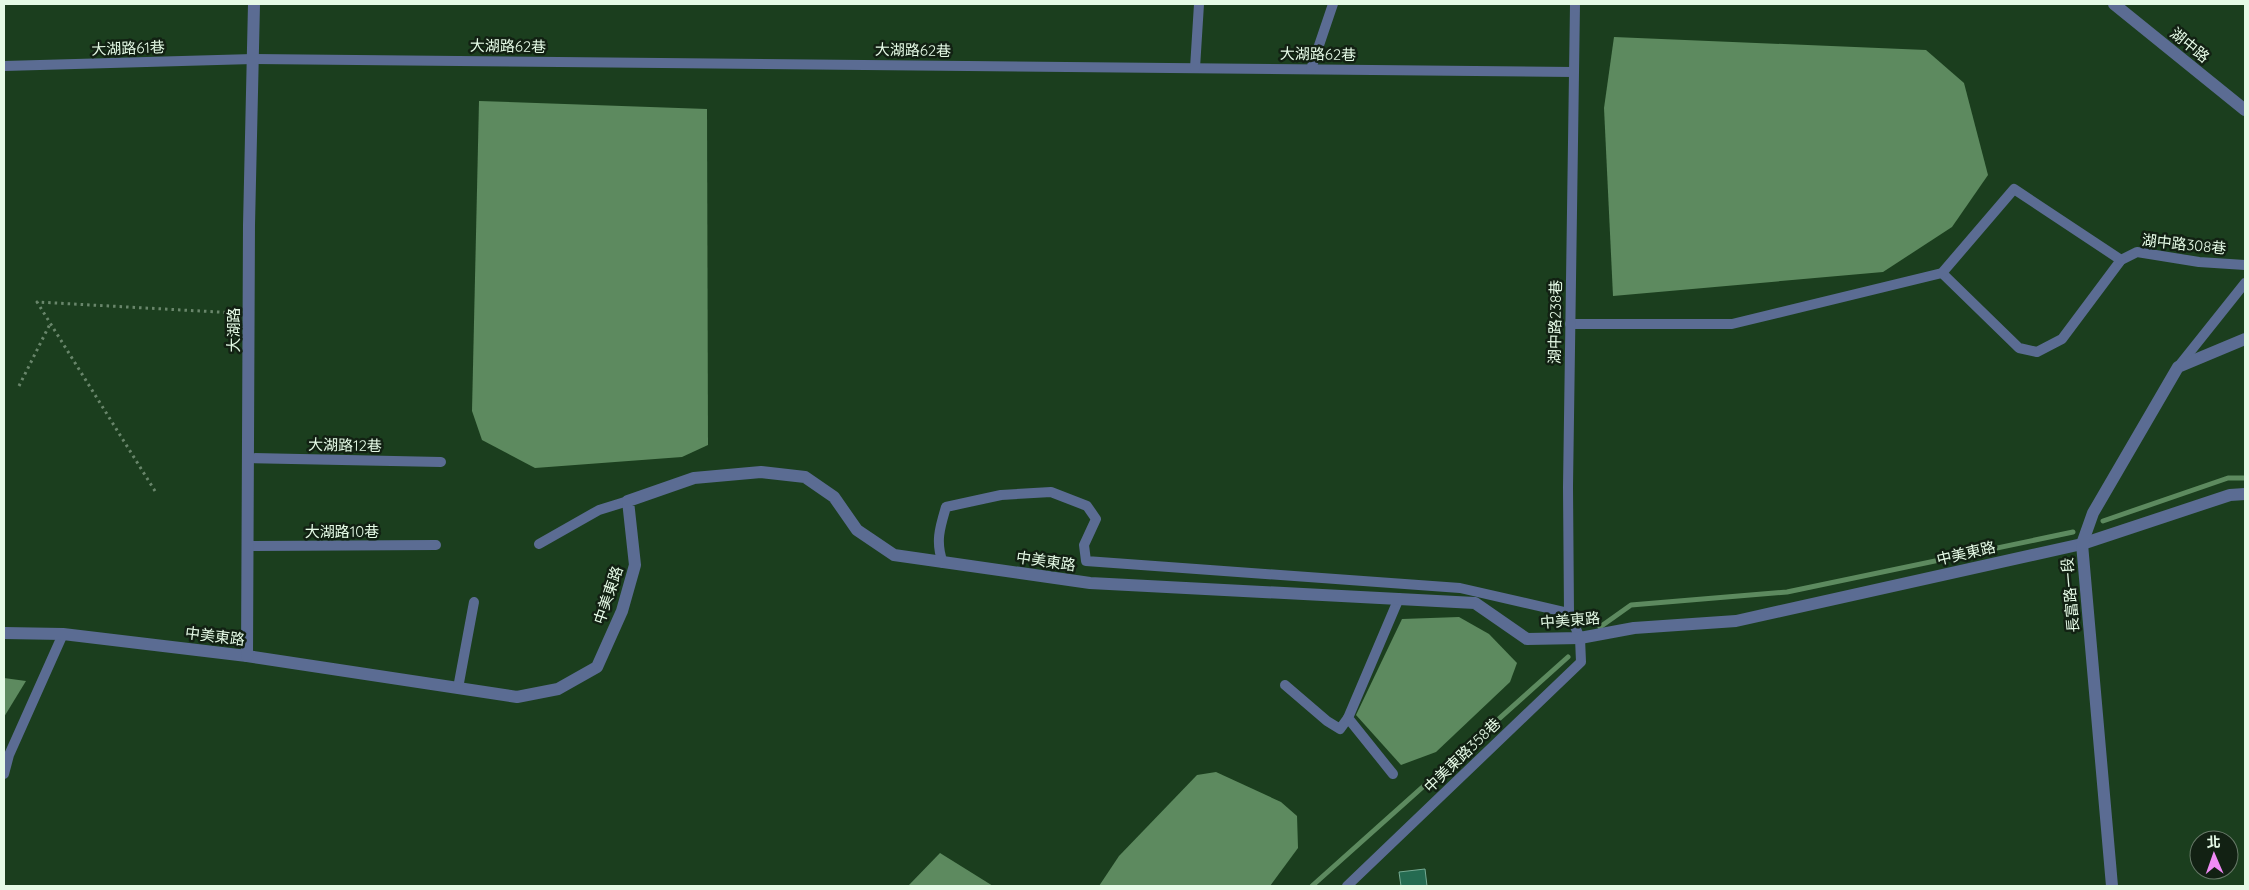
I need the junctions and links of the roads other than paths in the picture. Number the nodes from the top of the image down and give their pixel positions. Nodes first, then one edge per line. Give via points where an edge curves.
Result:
1 (254, 4) edge
2 (1199, 4) edge
3 (1333, 4) edge
4 (1575, 4) edge
5 (2114, 4) edge
6 (253, 59) junction
7 (4, 66) edge
8 (1195, 68) junction
9 (1311, 69) junction
10 (1573, 72) junction
11 (2245, 110) edge
12 (2121, 260) junction
13 (2245, 265) edge
14 (1942, 273) junction
15 (2245, 283) edge
16 (1570, 324) junction
17 (2245, 339) edge
18 (2178, 367) junction
19 (248, 458) junction
20 (441, 462) dead end
21 (2245, 494) edge
22 (628, 501) junction
23 (539, 544) dead end
24 (2082, 544) junction
25 (436, 545) dead end
26 (248, 546) junction
27 (942, 563) junction
28 (1399, 598) junction
29 (474, 602) dead end
30 (1569, 613) junction
31 (4, 633) edge
32 (63, 634) junction
33 (1580, 638) junction
34 (247, 656) junction
35 (1285, 685) dead end
36 (458, 688) junction
37 (1348, 718) junction
38 (4, 774) edge
39 (1393, 774) dead end
40 (1360, 875) junction
41 (1347, 886) edge
42 (1363, 886) edge
43 (2112, 886) edge

1 - 6 street, 大湖路
2 - 8 lane
3 - 9 lane
4 - 10 lane, 湖中路238巷
5 - 11 street, 湖中路
6 - 7 lane, 大湖路61巷
6 - 8 lane, 大湖路62巷
6 - 19 street, 大湖路
8 - 9 lane, 大湖路62巷
9 - 10 lane, 大湖路62巷
10 - 16 lane, 湖中路238巷
12 - 13 lane, 湖中路308巷 via 2137,252 2199,262
12 - 14 lane via 2014,189
12 - 14 lane via 2062,339 2037,352 2020,348
14 - 16 lane via 1732,324
15 - 18 lane
16 - 30 lane, 湖中路238巷
17 - 18 street
18 - 24 street, 長富路一段 via 2093,513
19 - 20 lane, 大湖路12巷
19 - 26 street, 大湖路
21 - 24 street, 中美東路 via 2230,495
22 - 23 lane via 599,510
22 - 27 street, 中美東路 via 694,478 761,472 805,477 834,497 857,530 894,555
22 - 36 street, 中美東路 via 635,565 622,611 597,667 558,689 516,697
24 - 33 street, 中美東路 via 1736,621 1634,628
24 - 43 street, 長富路一段
25 - 26 lane, 大湖路10巷
26 - 34 street, 大湖路
27 - 28 street, 中美東路 via 1090,583
27 - 30 lane via 938,549 939,530 946,507 1001,495 1051,492 1087,506 1096,519 1084,545 1086,561 1460,588
28 - 33 street, 中美東路 via 1475,603 1527,639
28 - 37 lane
29 - 36 lane
30 - 33 lane, 湖中路238巷
31 - 32 street, 中美東路
32 - 34 street, 中美東路
32 - 38 lane via 8,755
33 - 40 lane, 中美東路358巷 via 1581,662
34 - 36 street, 中美東路
35 - 37 lane via 1340,729
37 - 39 lane
40 - 41 lane, 中美東路358巷
40 - 42 lane

